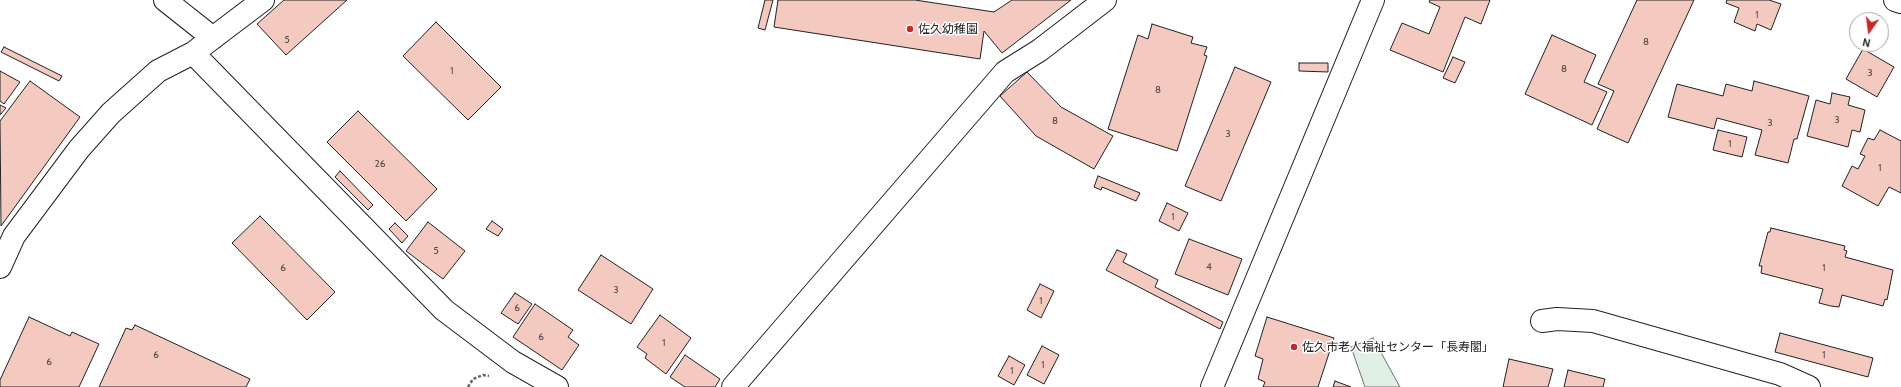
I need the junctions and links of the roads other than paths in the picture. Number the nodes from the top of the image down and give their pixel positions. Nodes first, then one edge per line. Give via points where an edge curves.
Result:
1 (165, 0) edge
2 (263, 0) edge
3 (1106, 0) edge
4 (1373, 0) edge
5 (1895, 0) edge
6 (1901, 2) edge
7 (213, 38) junction
8 (193, 53) junction
9 (0, 267) edge
10 (1542, 321) dead end
11 (557, 387) edge
12 (733, 387) edge
13 (1212, 387) edge
14 (1809, 387) edge

1 - 7 street
2 - 7 street
3 - 12 street via 1040,50 1005,72
4 - 13 street
5 - 6 street
7 - 8 street
8 - 9 street via 158,71 111,113 84,144 14,236
8 - 11 street via 444,310 513,362
10 - 14 street via 1593,321 1780,374

